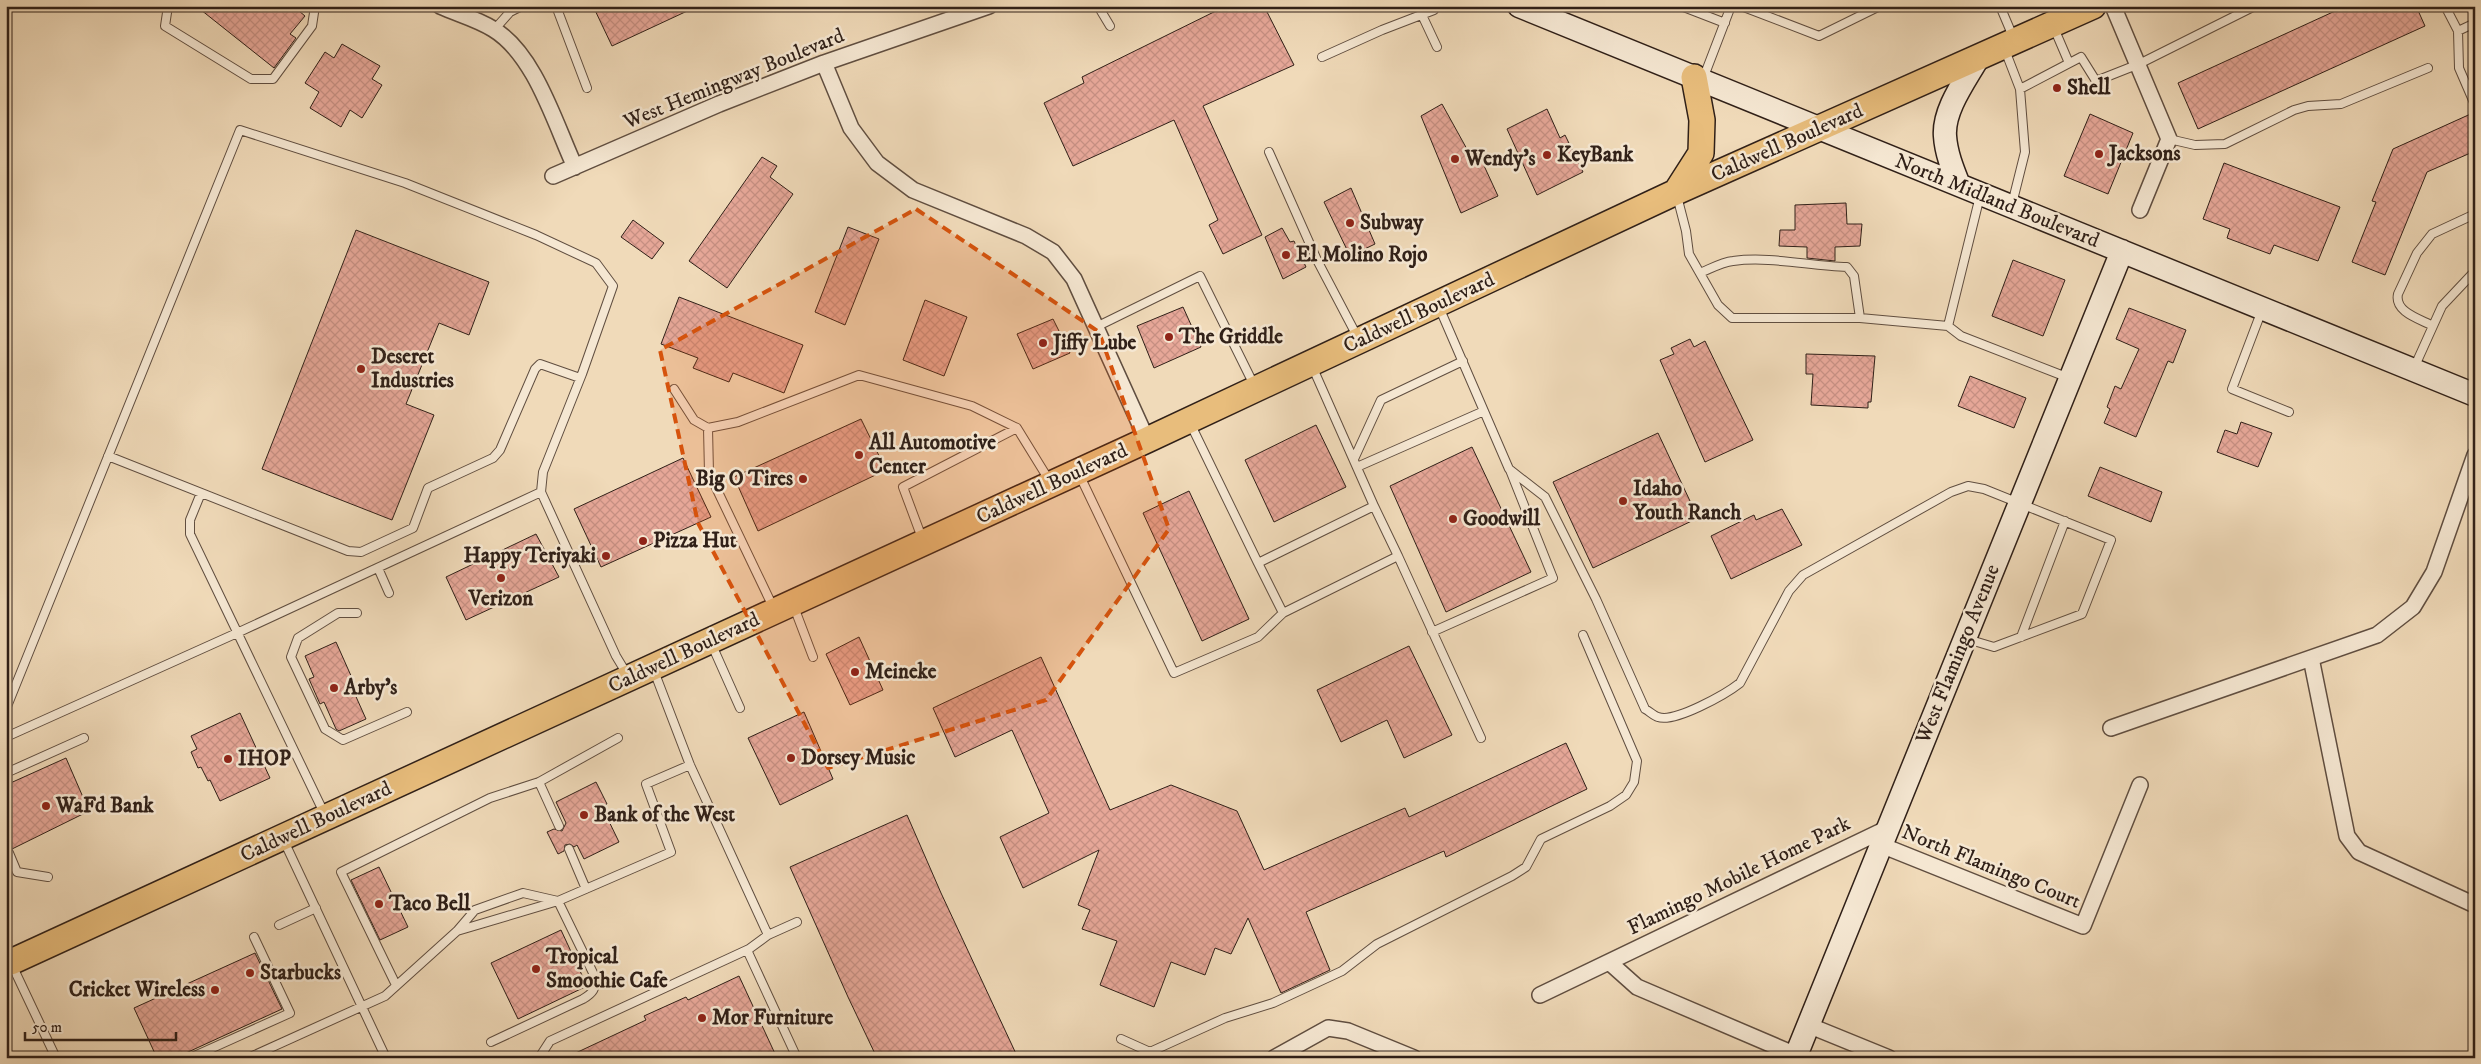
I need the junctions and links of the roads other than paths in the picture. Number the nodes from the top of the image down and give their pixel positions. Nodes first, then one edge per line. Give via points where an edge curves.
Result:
1 (168, 6) edge
2 (315, 6) edge
3 (440, 6) edge
4 (522, 6) edge
5 (556, 6) edge
6 (989, 6) edge
7 (1098, 6) edge
8 (1436, 6) edge
9 (1519, 6) edge
10 (1681, 6) edge
11 (1731, 6) edge
12 (1741, 6) edge
13 (2000, 6) edge
14 (2093, 6) edge
15 (2113, 6) edge
16 (2255, 6) edge
17 (2445, 6) edge
18 (1876, 7) edge
19 (1422, 15) junction
20 (1726, 23) junction
21 (2475, 23) edge
22 (2053, 24) junction
23 (1110, 26) dead end
24 (494, 30) junction
25 (2458, 31) junction
26 (2009, 44) junction
27 (1436, 47) dead end
28 (1322, 57) dead end
29 (1978, 58) junction
30 (824, 63) junction
31 (2069, 63) junction
32 (2140, 64) junction
33 (2428, 68) dead end
34 (1698, 79) junction
35 (588, 88) dead end
36 (2020, 89) junction
37 (2475, 105) edge
38 (1819, 128) junction
39 (2169, 139) junction
40 (1269, 152) dead end
41 (575, 167) junction
42 (553, 176) dead end
43 (1959, 185) junction
44 (1676, 192) junction
45 (1981, 194) junction
46 (2011, 206) junction
47 (2140, 210) dead end
48 (2475, 214) edge
49 (2122, 251) junction
50 (2475, 271) edge
51 (1700, 273) junction
52 (1438, 305) junction
53 (2263, 309) junction
54 (1860, 318) junction
55 (1948, 326) junction
56 (2433, 326) junction
57 (1096, 327) junction
58 (1360, 342) junction
59 (1463, 361) junction
60 (1311, 364) junction
61 (2413, 370) junction
62 (580, 378) junction
63 (2070, 378) junction
64 (674, 389) dead end
65 (1256, 390) junction
66 (2475, 395) edge
67 (1484, 410) junction
68 (2289, 412) dead end
69 (1189, 421) junction
70 (708, 428) junction
71 (1017, 428) junction
72 (1147, 440) junction
73 (2475, 454) edge
74 (108, 456) junction
75 (1354, 459) junction
76 (1357, 467) junction
77 (1509, 468) junction
78 (1078, 472) junction
79 (1052, 484) junction
80 (541, 492) junction
81 (201, 493) junction
82 (2019, 503) junction
83 (1374, 506) junction
84 (2065, 522) junction
85 (924, 542) junction
86 (1398, 556) junction
87 (1258, 563) junction
88 (378, 568) junction
89 (389, 594) dead end
90 (784, 607) junction
91 (357, 613) dead end
92 (1283, 613) junction
93 (1432, 632) junction
94 (237, 634) junction
95 (1583, 635) dead end
96 (2021, 636) junction
97 (1964, 638) junction
98 (710, 641) junction
99 (813, 657) dead end
100 (2311, 658) junction
101 (652, 667) junction
102 (629, 678) junction
103 (740, 708) dead end
104 (6, 709) edge
105 (407, 712) dead end
106 (2111, 728) dead end
107 (6, 737) edge
108 (84, 738) dead end
109 (618, 738) dead end
110 (1481, 738) dead end
111 (690, 765) junction
112 (6, 773) edge
113 (540, 782) junction
114 (2140, 785) dead end
115 (326, 817) junction
116 (559, 826) dead end
117 (282, 837) junction
118 (1884, 837) junction
119 (569, 849) dead end
120 (9, 853) dead end
121 (48, 877) dead end
122 (586, 889) junction
123 (558, 901) junction
124 (2475, 905) edge
125 (316, 908) junction
126 (797, 922) dead end
127 (279, 925) dead end
128 (457, 931) junction
129 (768, 935) junction
130 (254, 937) dead end
131 (747, 950) junction
132 (7, 962) edge
133 (1609, 962) junction
134 (396, 986) junction
135 (1540, 995) dead end
136 (362, 1006) junction
137 (1808, 1025) junction
138 (1121, 1039) dead end
139 (491, 1042) dead end
140 (1796, 1056) edge
141 (56, 1058) edge
142 (190, 1058) edge
143 (248, 1058) edge
144 (386, 1058) edge
145 (539, 1058) edge
146 (797, 1058) edge
147 (1274, 1058) edge
148 (1414, 1058) edge
149 (1889, 1058) edge

1 - 2 lane via 166,26 251,79 273,79 312,26
3 - 24 street
4 - 24 lane via 510,12
5 - 35 lane
6 - 30 street, West Hemingway Boulevard
7 - 23 lane
8 - 19 lane
9 - 34 street, North Midland Boulevard
10 - 20 lane
11 - 20 lane
12 - 18 lane via 1819,36
13 - 26 lane
14 - 22 main road, Caldwell Boulevard
15 - 32 street
16 - 32 lane
17 - 25 lane
19 - 27 lane
19 - 28 lane
20 - 34 lane
21 - 25 lane
22 - 26 main road, Caldwell Boulevard
22 - 31 lane
24 - 41 street via 515,48 531,72
25 - 37 lane via 2458,68
26 - 29 main road, Caldwell Boulevard
26 - 36 lane
29 - 38 main road, Caldwell Boulevard
29 - 43 street via 1947,118 1946,147
30 - 41 street, West Hemingway Boulevard via 719,104
30 - 57 street via 851,128 877,163 913,190 1026,236 1053,252 1074,280
31 - 32 lane via 2081,57 2096,82
31 - 36 lane
32 - 39 street
33 - 39 lane via 2341,104 2294,110 2226,144 2195,145
34 - 38 street, North Midland Boulevard
34 - 44 main road via 1701,154
36 - 46 lane via 2025,152
38 - 43 street, North Midland Boulevard
38 - 44 main road, Caldwell Boulevard
39 - 47 street
40 - 58 lane via 1317,260
41 - 42 street, West Hemingway Boulevard
43 - 45 street, North Midland Boulevard
44 - 51 lane via 1689,254
44 - 52 main road, Caldwell Boulevard
45 - 46 street, North Midland Boulevard
45 - 55 lane
46 - 49 street, North Midland Boulevard
48 - 56 lane via 2432,234 2416,253 2398,294 2399,306
49 - 53 street, North Midland Boulevard
49 - 63 street, West Flamingo Avenue
50 - 56 lane via 2442,306
51 - 54 lane via 1718,305 1732,318
51 - 54 lane via 1732,261 1847,267 1854,276
52 - 58 main road, Caldwell Boulevard
52 - 59 lane
53 - 61 street, North Midland Boulevard
53 - 68 lane via 2232,389
54 - 55 lane
55 - 63 lane via 1961,336
56 - 61 lane
57 - 65 lane via 1200,276
57 - 72 street
58 - 60 main road, Caldwell Boulevard
59 - 67 lane
59 - 75 lane via 1381,400
60 - 65 main road, Caldwell Boulevard
60 - 75 lane
61 - 66 street, North Midland Boulevard
62 - 74 lane via 613,286 596,262 405,183 240,130
62 - 80 lane via 543,472
62 - 81 lane via 540,364 500,450 493,458 428,488 413,528 361,552 348,551
63 - 82 street, West Flamingo Avenue
64 - 70 lane via 694,420
65 - 69 main road, Caldwell Boulevard
67 - 76 lane
67 - 77 lane
69 - 72 main road, Caldwell Boulevard
69 - 87 lane
70 - 71 lane via 738,422 859,375 972,406
70 - 90 lane via 709,473
71 - 79 lane
71 - 85 lane via 903,487
72 - 78 main road, Caldwell Boulevard
73 - 100 street via 2434,572 2413,607 2377,635
74 - 81 lane
74 - 104 lane
75 - 76 lane
76 - 83 lane
77 - 82 lane via 1545,496 1645,709 1658,718 1676,716 1740,683 1789,591 1803,575 1817,566 1951,492 1968,486
77 - 93 lane via 1553,578
78 - 79 main road, Caldwell Boulevard
78 - 92 lane via 1174,673 1258,637
79 - 85 main road, Caldwell Boulevard
80 - 88 lane
80 - 102 lane
81 - 94 lane via 190,520 190,534
82 - 84 lane
82 - 97 street, West Flamingo Avenue
83 - 86 lane
83 - 87 lane
84 - 96 lane
84 - 96 lane via 2111,540 2082,614
85 - 90 main road, Caldwell Boulevard
86 - 92 lane
86 - 93 lane
87 - 92 lane
88 - 89 lane
88 - 94 lane
90 - 98 main road, Caldwell Boulevard
90 - 99 lane
91 - 105 lane via 338,613 298,638 290,657 325,729 342,740
93 - 110 lane
94 - 107 lane
94 - 115 lane
95 - 138 lane via 1637,761 1634,782 1626,795 1541,839 1526,867 1512,876 1377,944 1342,971 1273,1003 1225,1018 1150,1052
96 - 97 lane via 1994,647
97 - 118 street, West Flamingo Avenue
98 - 101 main road, Caldwell Boulevard
98 - 103 lane
100 - 106 street
100 - 124 street via 2347,836 2359,852
101 - 102 main road, Caldwell Boulevard
101 - 111 lane
102 - 115 main road, Caldwell Boulevard
108 - 112 lane
109 - 113 lane
111 - 122 lane via 646,784 671,852
111 - 129 lane
113 - 116 lane
113 - 134 lane via 490,798 341,872
114 - 118 street, North Flamingo Court via 2083,926
115 - 117 main road, Caldwell Boulevard
117 - 125 lane
117 - 132 main road, Caldwell Boulevard
118 - 133 street, Flamingo Mobile Home Park
118 - 137 street, West Flamingo Avenue
119 - 122 lane
120 - 121 lane via 17,872
122 - 123 lane
123 - 128 lane
123 - 128 lane via 523,893 475,910
123 - 139 lane via 595,977 596,986 592,994 583,999
125 - 127 lane
125 - 136 lane
126 - 129 lane
128 - 134 lane
129 - 131 lane
130 - 142 lane via 290,1013
131 - 145 lane via 550,1042
131 - 146 lane
132 - 141 lane
133 - 135 street, Flamingo Mobile Home Park
133 - 140 street via 1637,987
134 - 136 lane via 385,996
136 - 143 lane
136 - 144 lane
137 - 140 street, West Flamingo Avenue
137 - 149 street
147 - 148 street via 1328,1028 1348,1031

